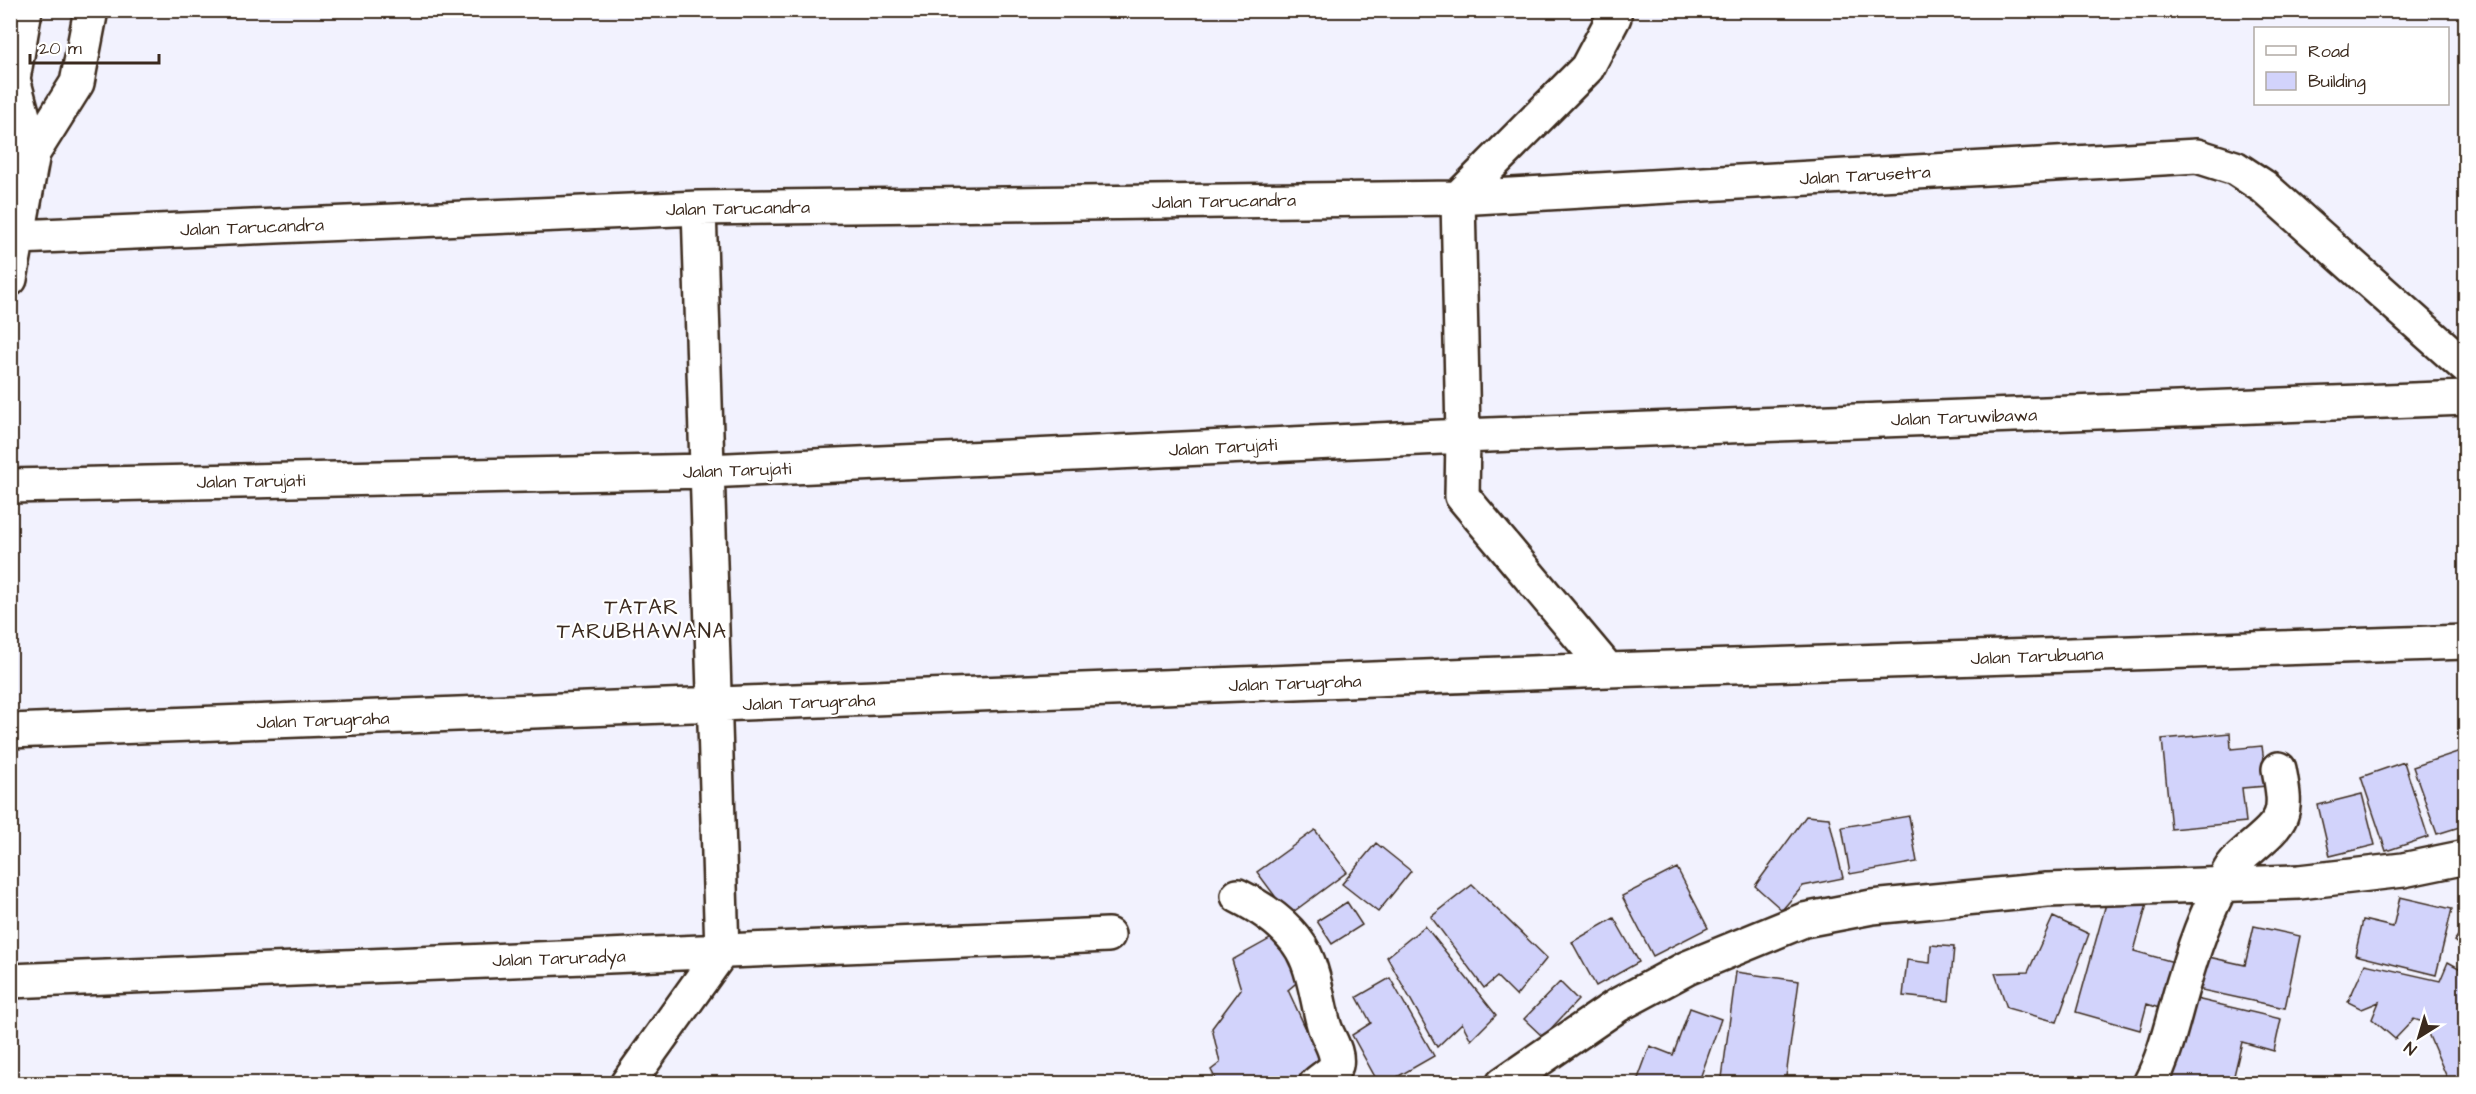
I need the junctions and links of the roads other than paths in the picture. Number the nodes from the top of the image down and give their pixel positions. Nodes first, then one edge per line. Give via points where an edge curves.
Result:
1 (25, 10) edge
2 (91, 10) edge
3 (1614, 10) edge
4 (33, 153) junction
5 (1458, 198) junction
6 (699, 208) junction
7 (14, 235) edge
8 (10, 279) edge
9 (2466, 367) edge
10 (2466, 398) edge
11 (1463, 436) junction
12 (707, 471) junction
13 (10, 486) edge
14 (2466, 642) edge
15 (1608, 670) junction
16 (714, 706) junction
17 (10, 731) edge
18 (2279, 769) dead end
19 (2466, 857) edge
20 (2222, 884) junction
21 (1238, 897) dead end
22 (1107, 935) dead end
23 (722, 951) junction
24 (10, 981) edge
25 (627, 1083) edge
26 (1316, 1083) edge
27 (1503, 1083) edge
28 (2150, 1083) edge

1 - 4 street via 13,79
2 - 4 street via 76,83
3 - 5 street via 1587,68
4 - 7 street
5 - 6 street, Jalan Tarucandra
5 - 9 street, Jalan Tarusetra via 2197,156 2235,168 2264,187
5 - 11 street
6 - 7 street, Jalan Tarucandra
6 - 12 street
7 - 8 street
10 - 11 street, Jalan Taruwibawa
11 - 12 street, Jalan Tarujati
11 - 15 street via 1462,496
12 - 13 street, Jalan Tarujati
12 - 16 street
14 - 15 street, Jalan Tarubuana
15 - 16 street, Jalan Tarugraha
16 - 17 street, Jalan Tarugraha
16 - 23 street
18 - 20 street via 2284,811 2275,828 2232,866
19 - 20 street via 2403,870 2299,882
20 - 27 street via 2047,890 1872,907 1804,920 1687,968 1618,1005
20 - 28 street via 2186,972 2159,1067
21 - 26 street via 1282,926 1301,946 1308,962 1324,1028 1336,1058 1334,1069
22 - 23 street, Jalan Taruradya
23 - 24 street, Jalan Taruradya
23 - 25 street

